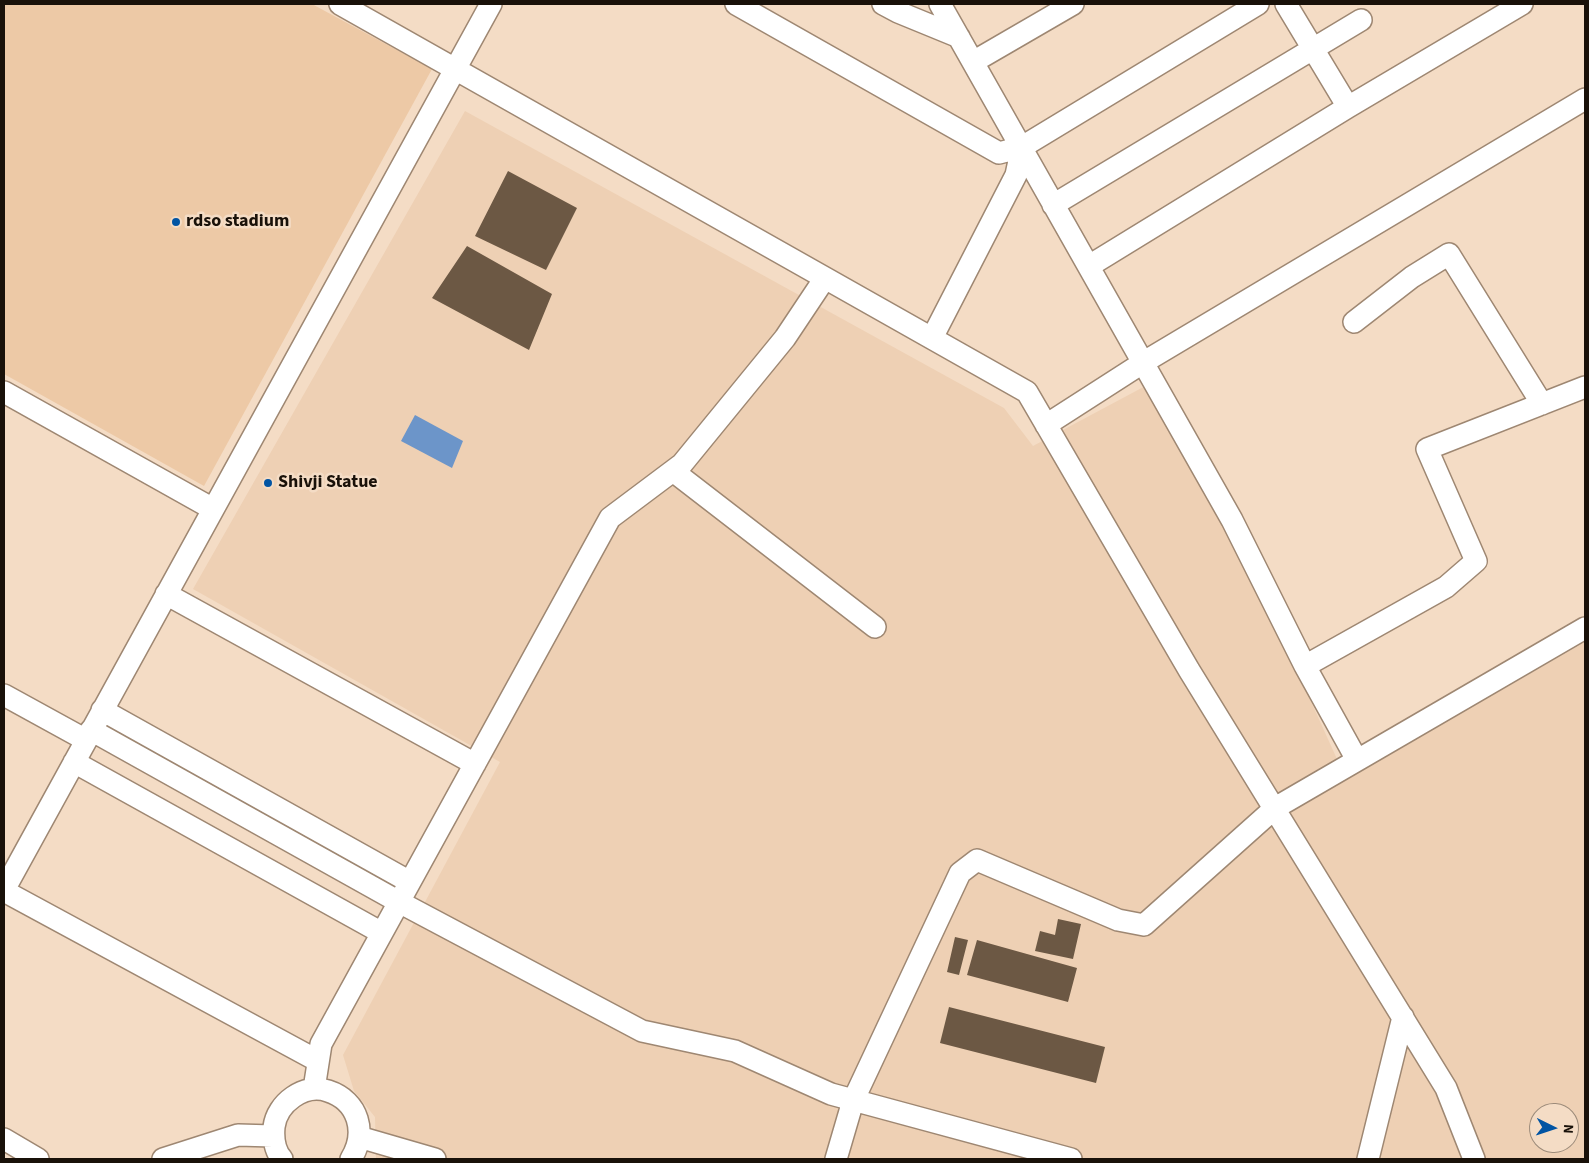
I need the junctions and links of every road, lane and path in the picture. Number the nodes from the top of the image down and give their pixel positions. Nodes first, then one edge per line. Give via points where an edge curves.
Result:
1 (340, 4) edge
2 (491, 4) edge
3 (736, 4) edge
4 (883, 4) edge
5 (940, 4) edge
6 (1073, 4) edge
7 (1258, 4) edge
8 (1286, 4) edge
9 (1522, 4) edge
10 (1361, 20) dead end
11 (959, 37) junction
12 (1312, 48) junction
13 (973, 62) junction
14 (455, 69) junction
15 (1585, 99) edge
16 (1348, 107) junction
17 (1022, 147) junction
18 (1053, 205) junction
19 (1089, 266) junction
20 (825, 278) junction
21 (1354, 322) dead end
22 (932, 338) junction
23 (1144, 362) junction
24 (1585, 386) edge
25 (4, 392) edge
26 (1542, 404) junction
27 (1046, 425) junction
28 (673, 471) junction
29 (213, 509) junction
30 (166, 594) junction
31 (875, 627) dead end
32 (1585, 628) edge
33 (1305, 666) junction
34 (4, 694) edge
35 (102, 710) junction
36 (89, 735) junction
37 (1357, 760) junction
38 (74, 762) junction
39 (475, 764) junction
40 (1275, 808) junction
41 (10, 865) edge
42 (410, 882) junction
43 (4, 891) edge
44 (399, 902) junction
45 (382, 933) junction
46 (1403, 1017) junction
47 (318, 1061) junction
48 (314, 1090) junction
49 (853, 1101) junction
50 (273, 1136) junction
51 (359, 1138) junction
52 (4, 1139) edge
53 (38, 1159) edge
54 (162, 1159) edge
55 (282, 1159) edge
56 (351, 1159) edge
57 (435, 1159) edge
58 (836, 1159) edge
59 (1071, 1159) edge
60 (1368, 1159) edge
61 (1474, 1159) edge

1 - 14 street
2 - 14 street
3 - 17 street via 999,153
4 - 11 street
5 - 11 street
6 - 13 street
7 - 17 street
8 - 12 street
9 - 16 street
10 - 12 street
11 - 13 street
12 - 16 street
12 - 18 street
13 - 17 street
14 - 20 street
14 - 29 street
15 - 23 street
16 - 19 street
17 - 18 street
17 - 22 street via 1016,175
18 - 19 street
19 - 23 street
20 - 22 street
20 - 28 street via 785,338
21 - 26 street via 1412,277 1449,254
22 - 27 street via 1027,392
23 - 27 street
23 - 33 street via 1232,520
24 - 26 street
25 - 29 street
26 - 33 street via 1427,449 1476,561 1446,587
27 - 40 street via 1184,662
28 - 31 street
28 - 39 street via 610,518
29 - 30 street
30 - 35 street
30 - 39 street
32 - 37 street
33 - 37 street
34 - 36 street
35 - 36 street
35 - 42 street
36 - 38 street
36 - 44 street
37 - 40 street
38 - 41 street
38 - 45 street
39 - 42 street
40 - 46 street
40 - 49 street via 1144,925 1118,920 978,860 960,873
41 - 43 street
42 - 44 street
43 - 47 street
44 - 45 street
44 - 49 street via 642,1031 735,1050 830,1094
45 - 47 street via 321,1044
46 - 60 street
46 - 61 street via 1446,1088
47 - 48 street
48 - 50 street via 293,1096 284,1104 275,1119
48 - 51 street via 327,1091 345,1100 356,1116
49 - 58 street
49 - 59 street
50 - 54 street via 238,1135
50 - 55 street
51 - 56 street
51 - 57 street
52 - 53 street

